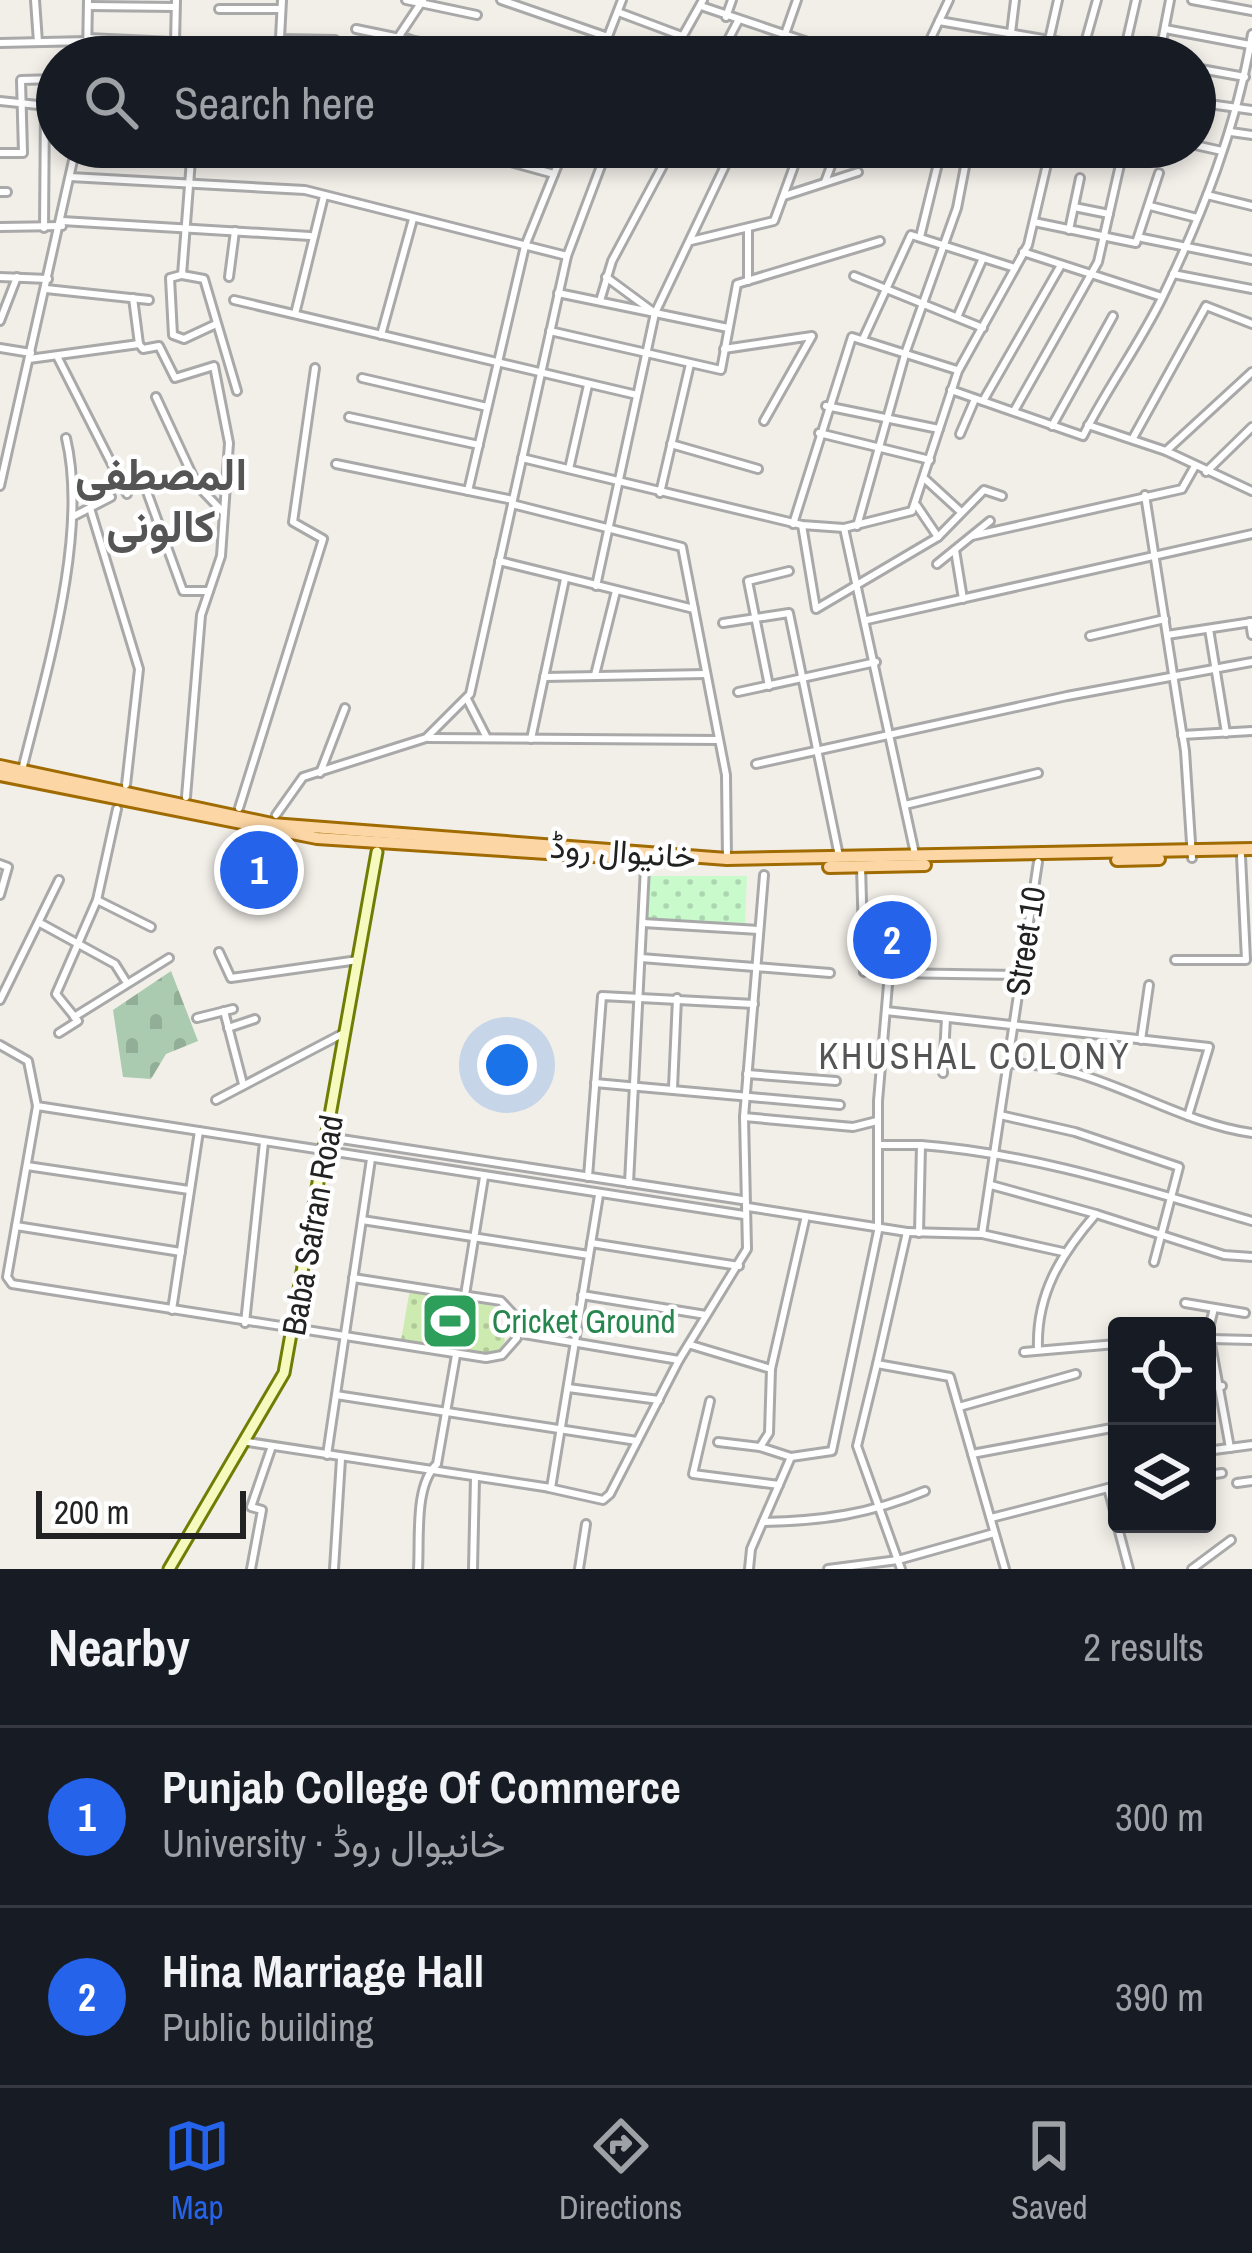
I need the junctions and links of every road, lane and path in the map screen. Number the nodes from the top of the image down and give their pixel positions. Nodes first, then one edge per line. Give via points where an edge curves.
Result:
1 (35, 0) edge
2 (406, 0) edge
3 (501, 0) edge
4 (622, 0) edge
5 (732, 0) edge
6 (797, 0) edge
7 (950, 0) edge
8 (1015, 0) edge
9 (1058, 0) edge
10 (1097, 0) edge
11 (1136, 0) edge
12 (1170, 0) edge
13 (1192, 0) edge
14 (422, 2) edge
15 (88, 3) edge
16 (702, 3) edge
17 (176, 4) edge
18 (281, 5) edge
19 (219, 9) dead end
20 (618, 11) junction
21 (1252, 11) edge
22 (477, 15) dead end
23 (726, 17) junction
24 (738, 21) junction
25 (939, 21) junction
26 (1165, 28) junction
27 (356, 29) dead end
28 (1011, 33) junction
29 (1252, 34) edge
30 (38, 36) edge
31 (88, 36) edge
32 (177, 36) edge
33 (279, 36) edge
34 (393, 36) edge
35 (399, 36) edge
36 (602, 36) edge
37 (609, 36) edge
38 (680, 36) edge
39 (683, 36) edge
40 (730, 36) edge
41 (786, 36) joint
42 (932, 36) edge
43 (1027, 36) edge
44 (1050, 36) edge
45 (1087, 36) edge
46 (1128, 36) edge
47 (1163, 36) edge
48 (1205, 36) edge
49 (1216, 38) edge
50 (36, 42) edge
51 (0, 43) edge
52 (1250, 45) edge
53 (1216, 71) edge
54 (1247, 75) edge
55 (36, 80) edge
56 (0, 101) edge
57 (20, 103) junction
58 (36, 104) edge
59 (1216, 105) edge
60 (1238, 109) junction
61 (1252, 110) edge
62 (1231, 132) junction
63 (1252, 135) edge
64 (1216, 150) edge
65 (1222, 151) junction
66 (0, 153) edge
67 (44, 168) edge
68 (72, 168) edge
69 (190, 168) edge
70 (532, 168) edge
71 (556, 168) edge
72 (598, 168) edge
73 (662, 168) edge
74 (724, 168) edge
75 (794, 168) edge
76 (831, 168) edge
77 (938, 168) edge
78 (964, 168) edge
79 (1046, 168) edge
80 (1119, 168) edge
81 (858, 172) dead end
82 (1159, 173) dead end
83 (554, 174) junction
84 (70, 177) junction
85 (1080, 178) dead end
86 (826, 182) junction
87 (189, 184) junction
88 (1207, 195) junction
89 (324, 196) junction
90 (784, 196) junction
91 (1150, 206) junction
92 (1252, 206) edge
93 (1074, 207) junction
94 (1109, 214) junction
95 (1197, 218) junction
96 (413, 219) junction
97 (1034, 222) junction
98 (62, 224) junction
99 (0, 227) edge
100 (44, 228) junction
101 (186, 228) junction
102 (748, 230) junction
103 (1069, 230) junction
104 (235, 231) junction
105 (310, 236) junction
106 (1104, 237) junction
107 (920, 238) junction
108 (1142, 238) junction
109 (690, 241) junction
110 (880, 241) dead end
111 (525, 246) junction
112 (944, 246) junction
113 (1184, 248) junction
114 (1024, 252) junction
115 (566, 256) junction
116 (983, 258) junction
117 (1252, 260) edge
118 (1061, 265) junction
119 (1015, 268) junction
120 (1172, 274) junction
121 (182, 275) junction
122 (1091, 275) junction
123 (854, 276) dead end
124 (230, 277) dead end
125 (606, 277) junction
126 (0, 278) edge
127 (17, 278) junction
128 (49, 279) junction
129 (748, 280) junction
130 (886, 288) junction
131 (46, 289) junction
132 (1252, 289) edge
133 (558, 293) junction
134 (1162, 297) junction
135 (133, 298) junction
136 (149, 300) dead end
137 (234, 300) dead end
138 (600, 302) junction
139 (924, 303) junction
140 (655, 313) junction
141 (295, 315) junction
142 (957, 316) junction
143 (1113, 316) dead end
144 (0, 321) edge
145 (1252, 324) edge
146 (214, 325) junction
147 (728, 328) junction
148 (983, 328) junction
149 (550, 331) junction
150 (381, 335) junction
151 (864, 337) junction
152 (139, 344) junction
153 (0, 348) edge
154 (724, 349) junction
155 (907, 351) junction
156 (647, 354) junction
157 (30, 356) junction
158 (57, 356) junction
159 (498, 362) junction
160 (690, 364) junction
161 (315, 368) dead end
162 (958, 371) junction
163 (1252, 372) edge
164 (541, 373) junction
165 (362, 378) dead end
166 (588, 384) junction
167 (951, 390) junction
168 (237, 391) dead end
169 (638, 395) junction
170 (156, 397) dead end
171 (979, 400) junction
172 (826, 406) junction
173 (487, 407) junction
174 (0, 408) edge
175 (15, 411) junction
176 (1014, 411) junction
177 (349, 417) dead end
178 (887, 419) junction
179 (764, 421) dead end
180 (1088, 425) junction
181 (1052, 426) junction
182 (1252, 427) edge
183 (939, 429) junction
184 (819, 433) junction
185 (960, 434) dead end
186 (66, 438) dead end
187 (1133, 439) junction
188 (4, 443) edge
189 (479, 445) junction
190 (670, 445) junction
191 (877, 448) junction
192 (1166, 451) junction
193 (522, 458) junction
194 (930, 460) junction
195 (336, 464) dead end
196 (1195, 466) junction
197 (569, 469) junction
198 (758, 469) dead end
199 (1206, 472) junction
200 (142, 478) dead end
201 (925, 478) junction
202 (619, 482) junction
203 (0, 486) edge
204 (468, 490) junction
205 (1252, 491) edge
206 (660, 493) junction
207 (127, 494) dead end
208 (1144, 495) junction
209 (1002, 496) dead end
210 (111, 497) dead end
211 (512, 502) junction
212 (917, 506) junction
213 (90, 508) junction
214 (961, 512) junction
215 (224, 513) junction
216 (74, 516) junction
217 (990, 521) dead end
218 (797, 525) junction
219 (857, 526) junction
220 (608, 528) junction
221 (844, 528) junction
222 (1252, 534) edge
223 (972, 536) junction
224 (938, 538) junction
225 (955, 550) junction
226 (1155, 556) junction
227 (500, 561) junction
228 (937, 564) dead end
229 (789, 571) dead end
230 (566, 578) junction
231 (596, 586) junction
232 (857, 586) junction
233 (209, 591) junction
234 (616, 591) junction
235 (963, 598) junction
236 (694, 609) junction
237 (755, 616) junction
238 (867, 620) junction
239 (1165, 620) junction
240 (723, 622) dead end
241 (1251, 622) edge
242 (1208, 628) junction
243 (1167, 635) junction
244 (1252, 635) edge
245 (1090, 636) dead end
246 (876, 662) junction
247 (1252, 662) edge
248 (1216, 668) junction
249 (706, 674) junction
250 (1173, 674) junction
251 (595, 676) junction
252 (544, 677) junction
253 (803, 678) junction
254 (769, 686) junction
255 (738, 692) dead end
256 (467, 699) junction
257 (345, 707) dead end
258 (1252, 731) edge
259 (1226, 733) junction
260 (891, 734) junction
261 (1182, 735) junction
262 (426, 738) junction
263 (487, 739) junction
264 (531, 739) junction
265 (719, 740) junction
266 (818, 751) junction
267 (756, 764) dead end
268 (0, 771) edge
269 (21, 771) junction
270 (320, 773) junction
271 (1038, 773) dead end
272 (126, 785) dead end
273 (185, 797) dead end
274 (905, 805) junction
275 (239, 808) dead end
276 (117, 809) dead end
277 (277, 815) dead end
278 (377, 852) dead end
279 (1192, 854) junction
280 (1248, 854) edge
281 (916, 858) junction
282 (727, 859) junction
283 (840, 860) junction
284 (1038, 862) junction
285 (0, 864) edge
286 (861, 866) junction
287 (645, 868) dead end
288 (764, 874) dead end
289 (59, 880) dead end
290 (0, 895) edge
291 (97, 900) junction
292 (40, 923) junction
293 (643, 923) junction
294 (151, 927) dead end
295 (759, 930) junction
296 (79, 944) junction
297 (218, 952) dead end
298 (170, 958) dead end
299 (640, 958) junction
300 (1175, 959) dead end
301 (358, 960) junction
302 (756, 968) junction
303 (864, 972) dead end
304 (830, 973) dead end
305 (1019, 975) junction
306 (126, 981) junction
307 (1149, 985) dead end
308 (639, 996) junction
309 (677, 998) junction
310 (0, 1000) edge
311 (754, 1004) junction
312 (886, 1011) junction
313 (74, 1017) junction
314 (197, 1018) dead end
315 (255, 1018) dead end
316 (946, 1018) junction
317 (1012, 1024) junction
318 (228, 1028) junction
319 (346, 1033) junction
320 (59, 1034) dead end
321 (1141, 1040) junction
322 (0, 1045) edge
323 (1006, 1064) junction
324 (944, 1073) dead end
325 (747, 1074) junction
326 (836, 1081) dead end
327 (595, 1083) junction
328 (243, 1084) junction
329 (634, 1086) junction
330 (673, 1088) junction
331 (746, 1093) junction
332 (216, 1100) dead end
333 (37, 1106) junction
334 (840, 1106) dead end
335 (1000, 1115) junction
336 (1188, 1116) junction
337 (744, 1117) junction
338 (879, 1120) junction
339 (199, 1131) junction
340 (1252, 1133) edge
341 (328, 1137) junction
342 (264, 1142) junction
343 (880, 1145) junction
344 (921, 1145) junction
345 (995, 1151) junction
346 (325, 1152) junction
347 (371, 1159) junction
348 (27, 1166) junction
349 (484, 1177) junction
350 (588, 1177) junction
351 (629, 1183) junction
352 (991, 1185) junction
353 (190, 1190) junction
354 (598, 1195) junction
355 (1171, 1197) junction
356 (744, 1207) junction
357 (1096, 1214) junction
358 (362, 1220) junction
359 (805, 1220) junction
360 (1252, 1221) edge
361 (16, 1226) junction
362 (878, 1231) junction
363 (907, 1232) junction
364 (919, 1232) junction
365 (982, 1234) junction
366 (1160, 1234) junction
367 (474, 1238) junction
368 (591, 1243) junction
369 (181, 1252) junction
370 (1063, 1252) junction
371 (589, 1255) junction
372 (1252, 1256) edge
373 (1154, 1262) dead end
374 (739, 1266) junction
375 (4, 1268) edge
376 (353, 1278) junction
377 (465, 1295) junction
378 (582, 1295) junction
379 (1185, 1303) dead end
380 (1214, 1308) junction
381 (172, 1310) junction
382 (1245, 1313) dead end
383 (706, 1316) junction
384 (1212, 1317) edge
385 (245, 1323) junction
386 (295, 1332) junction
387 (518, 1333) junction
388 (344, 1338) junction
389 (1216, 1338) edge
390 (1252, 1340) edge
391 (574, 1342) junction
392 (692, 1345) junction
393 (1108, 1345) edge
394 (1038, 1349) junction
395 (1024, 1352) dead end
396 (456, 1355) junction
397 (679, 1360) junction
398 (877, 1364) junction
399 (1216, 1365) edge
400 (771, 1369) junction
401 (1076, 1374) dead end
402 (1216, 1386) edge
403 (1222, 1386) junction
404 (568, 1388) junction
405 (336, 1395) junction
406 (660, 1400) junction
407 (710, 1401) dead end
408 (959, 1407) junction
409 (448, 1415) junction
410 (1108, 1429) edge
411 (561, 1431) junction
412 (637, 1441) junction
413 (248, 1442) junction
414 (718, 1442) dead end
415 (1252, 1445) edge
416 (272, 1446) junction
417 (760, 1447) junction
418 (1230, 1448) junction
419 (1216, 1450) edge
420 (972, 1454) junction
421 (326, 1456) junction
422 (791, 1457) junction
423 (341, 1458) junction
424 (430, 1471) junction
425 (1216, 1474) edge
426 (1222, 1474) dead end
427 (476, 1478) junction
428 (1252, 1480) edge
429 (1237, 1484) dead end
430 (779, 1485) junction
431 (1108, 1488) edge
432 (549, 1489) junction
433 (925, 1490) dead end
434 (884, 1508) junction
435 (991, 1518) junction
436 (763, 1522) junction
437 (586, 1525) dead end
438 (995, 1532) junction
439 (1120, 1533) edge
440 (1231, 1540) dead end
441 (900, 1564) edge
442 (169, 1569) edge
443 (251, 1569) edge
444 (334, 1569) edge
445 (418, 1569) edge
446 (472, 1569) edge
447 (579, 1569) edge
448 (748, 1569) edge
449 (828, 1569) edge
450 (1005, 1569) edge
451 (1129, 1569) edge
452 (1192, 1569) edge

1 - 30 street
2 - 14 street
3 - 36 street
4 - 20 street
5 - 23 street
6 - 41 street
7 - 25 street
8 - 28 street
9 - 44 street
10 - 45 street
11 - 46 street
12 - 26 street
13 - 21 street
14 - 22 street
14 - 35 street
15 - 17 street
15 - 31 street
16 - 23 street
16 - 39 street
17 - 32 street
18 - 19 street
18 - 33 street
20 - 37 street
20 - 38 street
23 - 24 street
24 - 40 street
24 - 41 street
25 - 28 street
25 - 42 street
26 - 47 street
26 - 48 street
27 - 34 street
28 - 43 street
29 - 52 street
49 - 52 street
50 - 51 street
52 - 54 street
53 - 54 street
54 - 60 street
55 - 57 street via 21,80
56 - 57 street
57 - 58 street
57 - 66 street via 23,153
59 - 60 street
60 - 61 street
60 - 62 street
62 - 63 street
62 - 65 street
64 - 65 street
65 - 88 street
67 - 100 street
68 - 84 street
69 - 87 street
70 - 83 street
71 - 83 street
72 - 115 street
73 - 125 street
74 - 109 street
75 - 90 street
76 - 86 street
77 - 107 street
78 - 112 street
79 - 97 street
80 - 94 street
81 - 86 street
82 - 91 street
83 - 111 street
84 - 87 street
84 - 98 street
85 - 93 street
86 - 90 street
87 - 89 street
87 - 101 street
88 - 92 street
88 - 95 street
89 - 96 street
89 - 105 street
90 - 102 street via 774,221
91 - 95 street
91 - 108 street
93 - 94 street
93 - 103 street
94 - 106 street
95 - 113 street
96 - 111 street
96 - 150 street
97 - 103 street
97 - 114 street
98 - 100 street
98 - 101 street
98 - 128 street
99 - 100 street
101 - 104 street
101 - 121 street
102 - 109 street
102 - 129 street
103 - 106 street
104 - 105 street
104 - 124 street
105 - 141 street
106 - 108 street via 1128,244
106 - 122 street
107 - 112 street
107 - 130 street via 909,237
108 - 113 street
109 - 140 street
110 - 129 street
111 - 115 street
111 - 159 street
112 - 116 street
112 - 139 street
113 - 117 street
113 - 120 street
114 - 118 street
114 - 119 street
115 - 133 street
116 - 119 street
116 - 142 street
118 - 122 street
118 - 171 street
119 - 148 street
120 - 132 street
120 - 134 street
121 - 146 street via 204,279
121 - 146 street via 170,278 173,335 184,339
122 - 134 street
122 - 176 street
123 - 130 street
125 - 138 street
125 - 140 street
126 - 127 street
127 - 128 street
127 - 144 street
128 - 131 street
129 - 147 street via 734,287
130 - 139 street
130 - 151 street
131 - 135 street
131 - 157 street
133 - 138 street
133 - 149 street
134 - 180 street
135 - 136 street
135 - 152 street
137 - 141 street
138 - 140 street
139 - 142 street
139 - 155 street
140 - 147 street
140 - 156 street
141 - 150 street
142 - 148 street
143 - 181 street
145 - 187 street via 1206,306
146 - 168 street
147 - 154 street
148 - 162 street
149 - 156 street
149 - 164 street
150 - 159 street
151 - 155 street
151 - 172 street via 850,340
152 - 158 street
152 - 215 street via 159,346 175,378 214,367 229,443
153 - 157 street
154 - 160 street via 721,370
154 - 179 street via 812,336
155 - 162 street
155 - 178 street
156 - 160 street
156 - 169 street
157 - 158 street
157 - 175 street
158 - 207 street
159 - 164 street
159 - 173 street
160 - 190 street
161 - 275 street via 293,522 322,539
162 - 167 street
163 - 192 street
164 - 166 street
164 - 193 street
165 - 173 street
166 - 169 street
166 - 197 street
167 - 171 street
167 - 183 street
169 - 202 street
170 - 215 street via 197,485
171 - 176 street
171 - 185 street
172 - 178 street
172 - 184 street
173 - 189 street
174 - 175 street
175 - 188 street
176 - 181 street
177 - 189 street
178 - 183 street
178 - 191 street
180 - 181 street via 1081,437
180 - 187 street
182 - 199 street
183 - 194 street
184 - 191 street
184 - 218 street
186 - 216 street
187 - 192 street
188 - 203 street
189 - 204 street
190 - 198 street
190 - 206 street
191 - 194 street
191 - 219 street
192 - 196 street
193 - 197 street
193 - 211 street
194 - 201 street
195 - 204 street
196 - 199 street
196 - 208 street via 1182,489
197 - 202 street
199 - 205 street
200 - 233 street via 183,591
201 - 212 street
201 - 214 street
202 - 206 street
202 - 220 street
204 - 211 street
206 - 218 street
208 - 223 street
208 - 226 street
209 - 214 street via 984,490
210 - 213 street
211 - 220 street
211 - 227 street
212 - 219 street
212 - 224 street
213 - 216 street
213 - 272 street via 139,669
214 - 224 street
215 - 233 street
216 - 269 street
217 - 223 street
218 - 221 street
218 - 232 street via 814,608
219 - 221 street
220 - 231 street
220 - 236 street via 682,547
221 - 232 street
222 - 226 street
223 - 225 street
224 - 232 street
225 - 228 street
225 - 235 street
226 - 235 street
226 - 239 street
227 - 230 street
227 - 256 street
229 - 237 street via 748,579
230 - 231 street
230 - 252 street
231 - 234 street
232 - 238 street
233 - 273 street
234 - 236 street
234 - 251 street
235 - 238 street
236 - 249 street
237 - 240 street
237 - 253 street via 788,611
237 - 254 street
238 - 246 street
239 - 243 street
239 - 245 street
241 - 242 street
241 - 244 street
242 - 243 street
242 - 248 street
243 - 250 street
246 - 253 street
246 - 260 street
247 - 248 street
248 - 250 street
248 - 259 street
249 - 251 street
249 - 265 street
250 - 260 street
250 - 261 street
251 - 252 street
252 - 264 street
253 - 254 street
253 - 266 street
254 - 255 street
256 - 262 street
256 - 263 street
257 - 270 street
258 - 259 street
259 - 261 street
260 - 266 street
260 - 274 street
261 - 279 street
262 - 263 street
262 - 270 street
263 - 264 street
264 - 265 street
265 - 282 street
266 - 267 street
266 - 283 street
268 - 269 main road, خانیوال روڈ
268 - 286 main road, خانیوال روڈ via 317,838 743,866
269 - 282 main road, خانیوال روڈ via 272,824
270 - 277 street via 297,783
271 - 274 street
274 - 281 street
276 - 291 street
278 - 301 main road, Baba Safran Road
279 - 280 main road, خانیوال روڈ
279 - 281 main road, خانیوال روڈ
279 - 284 main road, خانیوال روڈ
280 - 300 street via 1246,960
281 - 283 main road, خانیوال روڈ
282 - 283 main road, خانیوال روڈ
284 - 286 main road, خانیوال روڈ
284 - 305 street, Street 10
285 - 290 street via 8,867
286 - 303 street
287 - 293 street
288 - 295 street
289 - 292 street
291 - 294 street
291 - 296 street
292 - 296 street
292 - 310 street
293 - 295 street
293 - 299 street
295 - 302 street
296 - 306 street via 115,964
296 - 313 street via 56,994
297 - 301 street via 230,978
298 - 306 street
299 - 302 street
299 - 308 street
301 - 319 main road, Baba Safran Road
302 - 304 street
302 - 311 street
305 - 312 street via 890,973
305 - 317 street, Street 10
306 - 313 street
307 - 321 street
308 - 309 street
308 - 327 street via 602,996
308 - 329 street
309 - 311 street
309 - 330 street
311 - 325 street
312 - 316 street
312 - 338 street
313 - 320 street
314 - 318 street via 228,1010
315 - 318 street
316 - 317 street
316 - 324 street
317 - 321 street
317 - 323 street, Street 10
318 - 328 street
319 - 328 street
319 - 341 main road, Baba Safran Road
321 - 336 street via 1210,1049
322 - 333 street via 28,1061
323 - 335 street, Street 10
323 - 336 street via 1056,1070
325 - 326 street
325 - 331 street
327 - 329 street
327 - 350 street
328 - 332 street
329 - 330 street
329 - 351 street
330 - 331 street
331 - 334 street
331 - 337 street
333 - 339 street
333 - 348 street
335 - 345 street, Street 10
335 - 355 street via 1179,1167
336 - 340 street
337 - 338 street via 853,1127
337 - 356 street
338 - 343 street
339 - 342 street
339 - 353 street
341 - 346 main road, Baba Safran Road
341 - 350 street
342 - 346 street
342 - 385 street
343 - 344 street
343 - 362 street
344 - 345 street
344 - 364 street
345 - 352 street, Street 10
345 - 355 street
346 - 347 street
346 - 386 main road, Baba Safran Road
347 - 349 street
347 - 358 street
348 - 353 street
348 - 361 street
349 - 354 street
349 - 367 street
350 - 351 street
351 - 356 street
352 - 357 street
352 - 365 street, Street 10
353 - 369 street
354 - 356 street
354 - 368 street
355 - 360 street
355 - 366 street
356 - 359 street
356 - 374 street via 747,1249
357 - 366 street
357 - 370 street
358 - 367 street
358 - 376 street
359 - 362 street
359 - 400 street
361 - 369 street
361 - 375 street
362 - 363 street
362 - 422 street via 832,1450
363 - 364 street
363 - 398 street
364 - 365 street
365 - 370 street
366 - 372 street
366 - 373 street
367 - 371 street
367 - 377 street
368 - 371 street
368 - 374 street
369 - 381 street
370 - 394 street via 1044,1297
371 - 378 street
374 - 383 street
375 - 381 street via 13,1284
376 - 377 street
376 - 388 street
377 - 387 street via 508,1306
378 - 383 street
378 - 391 street
379 - 380 street
380 - 382 street
380 - 384 street
381 - 385 street
383 - 392 street
385 - 386 street
386 - 388 street
386 - 413 main road, Baba Safran Road
387 - 391 street
387 - 396 street via 496,1358
388 - 396 street
388 - 405 street
389 - 390 street
391 - 397 street
391 - 404 street
392 - 397 street
392 - 400 street
393 - 394 street
394 - 395 street
396 - 409 street
397 - 406 street
398 - 408 street via 948,1375
398 - 434 street via 857,1446
399 - 403 street
400 - 417 street via 769,1433
401 - 408 street
402 - 403 street
403 - 418 street
404 - 406 street
404 - 411 street
405 - 409 street
405 - 421 street
406 - 412 street
407 - 430 street via 693,1474
408 - 420 street
409 - 411 street
409 - 424 street
410 - 420 street
411 - 412 street
411 - 432 street
412 - 432 street via 603,1500
413 - 416 street
413 - 442 main road, Baba Safran Road
414 - 417 street
415 - 418 street
416 - 421 street
416 - 443 street via 251,1507 262,1510
417 - 422 street
418 - 419 street
420 - 435 street
421 - 423 street
422 - 430 street
423 - 424 street
423 - 444 street
424 - 427 street
424 - 445 street
425 - 426 street
427 - 432 street
427 - 446 street
428 - 429 street
430 - 436 street
431 - 435 street
433 - 434 street
434 - 436 street via 829,1521
434 - 441 street
435 - 438 street
436 - 448 street
437 - 447 street
438 - 441 street
438 - 450 street
439 - 451 street
440 - 452 street
441 - 449 street

